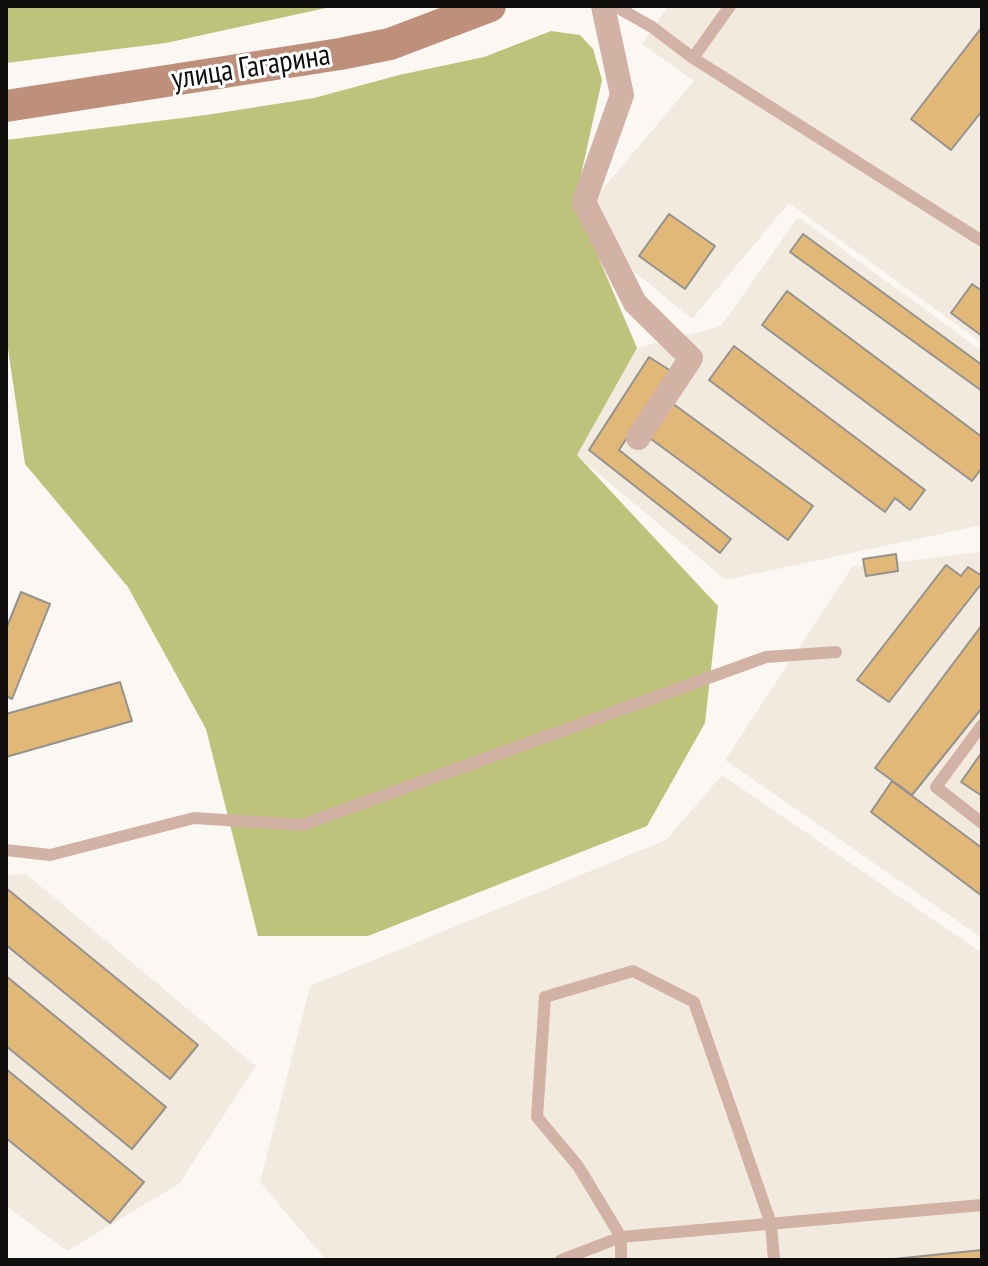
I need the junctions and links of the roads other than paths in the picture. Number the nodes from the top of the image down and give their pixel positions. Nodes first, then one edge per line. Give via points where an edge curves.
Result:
1 (490, 6) edge
2 (603, 6) edge
3 (615, 6) edge
4 (730, 6) edge
5 (693, 58) junction
6 (6, 106) edge
7 (982, 241) edge
8 (638, 438) dead end
9 (836, 652) dead end
10 (982, 725) edge
11 (982, 823) edge
12 (6, 850) edge
13 (982, 1205) edge
14 (771, 1224) junction
15 (621, 1237) junction
16 (561, 1260) edge
17 (621, 1260) edge
18 (774, 1260) edge

1 - 6 main road, улица Гагарина via 390,44
2 - 8 street via 622,95 584,202 635,303 691,358
3 - 5 lane
4 - 5 lane
5 - 7 lane
9 - 12 lane via 766,657 302,825 194,818 50,855
10 - 11 lane via 936,787
13 - 14 lane
14 - 15 lane
14 - 15 lane via 694,1002 633,971 545,997 537,1117 578,1166
14 - 18 lane
15 - 16 lane
15 - 17 lane

